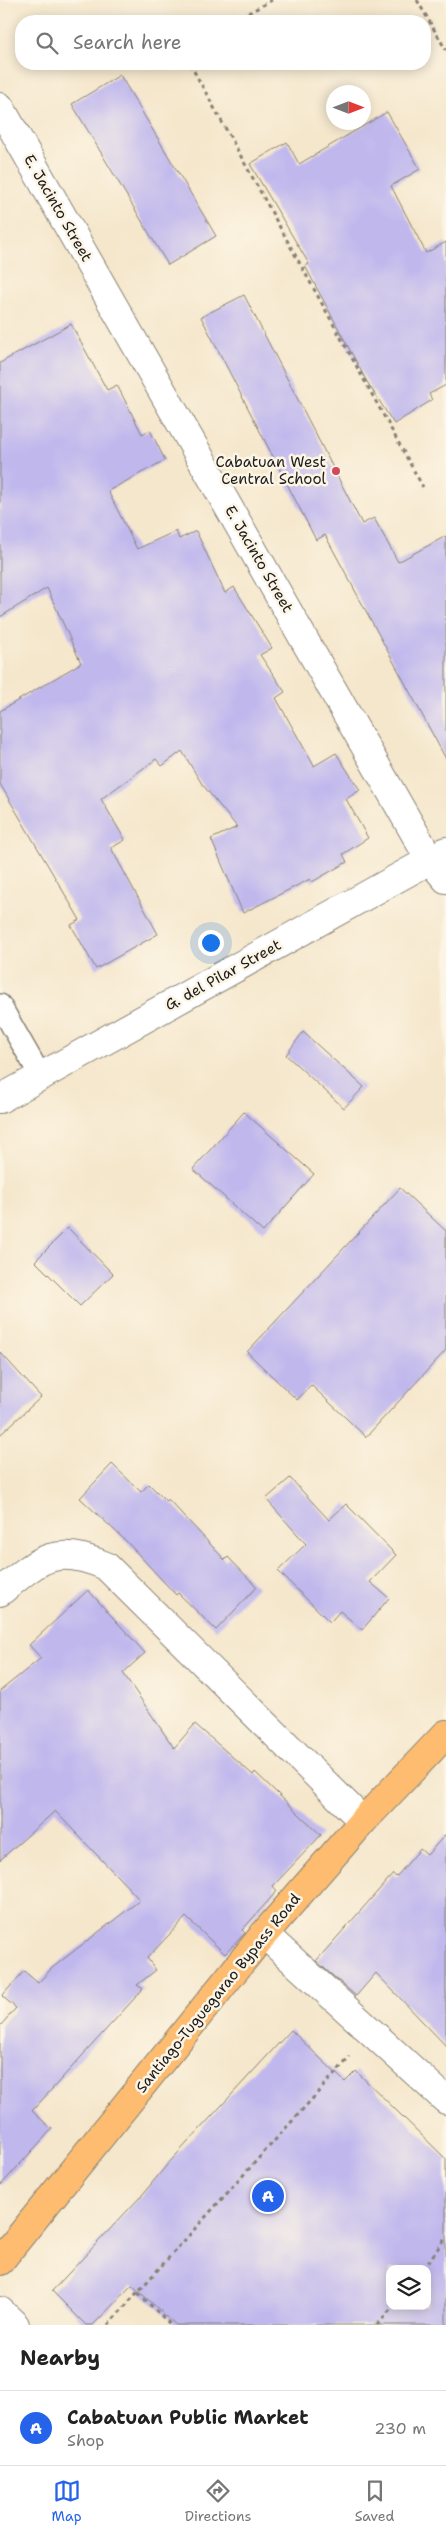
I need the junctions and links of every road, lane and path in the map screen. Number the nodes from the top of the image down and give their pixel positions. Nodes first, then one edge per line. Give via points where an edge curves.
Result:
1 (272, 0) edge
2 (417, 0) edge
3 (245, 15) edge
4 (426, 15) edge
5 (431, 24) edge
6 (446, 50) edge
7 (193, 70) edge
8 (0, 107) edge
9 (423, 487) dead end
10 (441, 863) edge
11 (0, 1005) edge
12 (40, 1076) junction
13 (0, 1099) edge
14 (0, 1592) edge
15 (446, 1734) edge
16 (363, 1821) junction
17 (264, 1934) junction
18 (372, 2032) junction
19 (446, 2100) edge
20 (446, 2237) edge
21 (0, 2261) edge
22 (426, 2265) edge
23 (138, 2292) junction
24 (390, 2310) edge
25 (0, 2311) edge
26 (15, 2325) edge
27 (108, 2325) edge
28 (171, 2325) edge
29 (377, 2325) edge

1 - 3 path
2 - 4 path
5 - 6 path
7 - 9 path
8 - 10 street, E. Jacinto Street
10 - 12 street, G. del Pilar Street
11 - 12 lane
12 - 13 street, G. del Pilar Street
14 - 16 street via 32,1566 63,1554 84,1557 106,1566
15 - 16 highway, Santiago-Tuguegarao Bypass Road
16 - 17 highway, Santiago-Tuguegarao Bypass Road
17 - 18 street
17 - 21 highway, Santiago-Tuguegarao Bypass Road
18 - 19 street
18 - 23 path
20 - 22 path
23 - 27 path
23 - 28 path
24 - 29 path
25 - 26 street

